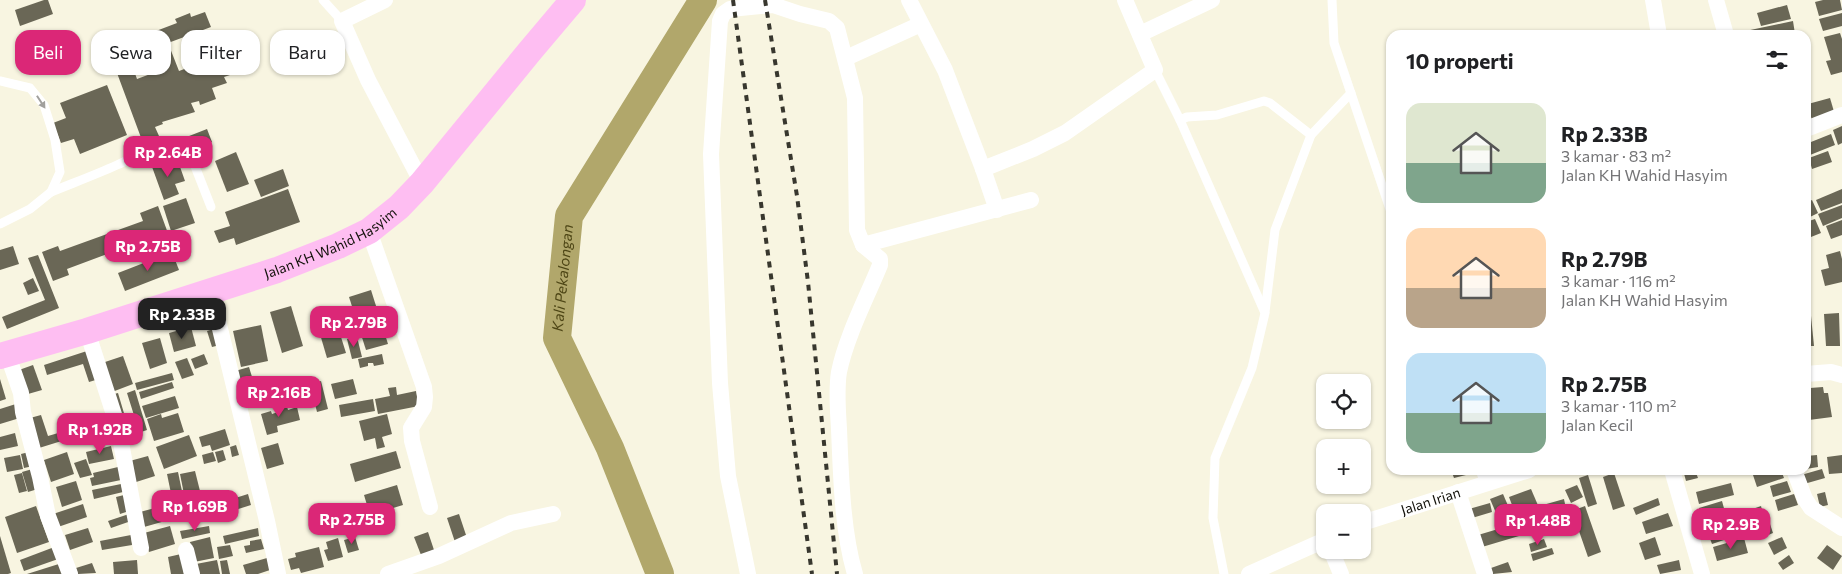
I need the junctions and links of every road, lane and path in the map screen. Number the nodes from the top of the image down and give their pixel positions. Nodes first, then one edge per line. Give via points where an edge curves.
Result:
1 (322, 0) edge
2 (386, 0) edge
3 (573, 0) edge
4 (909, 0) edge
5 (1125, 0) edge
6 (1212, 0) edge
7 (1332, 0) edge
8 (1653, 0) edge
9 (1716, 0) edge
10 (342, 20) junction
11 (921, 24) junction
12 (1658, 30) edge
13 (1725, 30) edge
14 (1140, 34) junction
15 (846, 58) junction
16 (1155, 70) junction
17 (0, 82) edge
18 (1351, 93) junction
19 (1842, 115) edge
20 (1180, 120) junction
21 (1811, 127) edge
22 (1311, 135) junction
23 (984, 169) junction
24 (422, 183) junction
25 (51, 192) junction
26 (1386, 197) edge
27 (1031, 200) dead end
28 (211, 207) dead end
29 (997, 210) junction
30 (0, 224) edge
31 (369, 231) junction
32 (863, 245) junction
33 (211, 292) junction
34 (1265, 312) junction
35 (87, 331) junction
36 (4, 355) edge
37 (1811, 374) edge
38 (1842, 375) edge
39 (1495, 475) edge
40 (1673, 475) edge
41 (1796, 475) edge
42 (1482, 477) edge
43 (1458, 492) junction
44 (430, 507) dead end
45 (553, 514) dead end
46 (1371, 520) edge
47 (1842, 528) edge
48 (1316, 544) edge
49 (141, 548) dead end
50 (186, 550) dead end
51 (1335, 559) edge
52 (70, 574) edge
53 (192, 574) edge
54 (278, 574) edge
55 (388, 574) edge
56 (748, 574) edge
57 (855, 574) edge
58 (1224, 574) edge
59 (1249, 574) edge
60 (1341, 574) edge
61 (1485, 574) edge
62 (1702, 574) edge

1 - 10 lane
2 - 10 street
3 - 24 main road, Jalan KH Wahid Hasyim
4 - 11 street
5 - 14 street
6 - 14 street
7 - 18 lane via 1334,43
8 - 12 street
9 - 13 street
10 - 24 street via 368,80
11 - 15 street
11 - 23 street via 944,70
14 - 16 street
15 - 32 street via 855,98 857,230
15 - 56 street via 837,28 829,21 773,5 730,9 720,21 711,154 720,383 728,476
16 - 20 lane
16 - 23 street via 1065,133
17 -> 25 lane via 30,88 44,105 55,140 60,172
18 - 22 lane
18 - 26 lane
19 - 21 street
20 - 22 lane via 1216,115 1264,101
20 - 34 lane
22 - 34 lane via 1275,230
23 - 29 street
24 - 31 main road, Jalan KH Wahid Hasyim via 400,207
25 - 28 lane via 156,146 178,141 191,156
25 - 30 lane via 30,209
27 - 29 street
29 - 32 street
31 - 33 main road, Jalan KH Wahid Hasyim via 277,270
31 - 44 street via 424,387 424,407 411,428
32 - 57 street via 880,259 880,264 845,351 839,373 838,400 844,513
33 - 35 main road, Jalan KH Wahid Hasyim
33 - 54 street
34 - 58 lane via 1252,368 1216,458 1212,518
35 - 36 main road, Jalan KH Wahid Hasyim
35 - 49 street via 118,427
36 - 52 street via 21,393 48,516
37 - 38 street via 1831,372
39 - 42 street, Jalan Irian
40 - 62 street
41 - 47 street via 1811,508
42 - 43 street, Jalan Irian
43 - 46 street, Jalan Irian
43 - 61 street
45 - 55 street via 511,523 439,556
48 - 59 street
50 - 53 street
51 - 60 street

